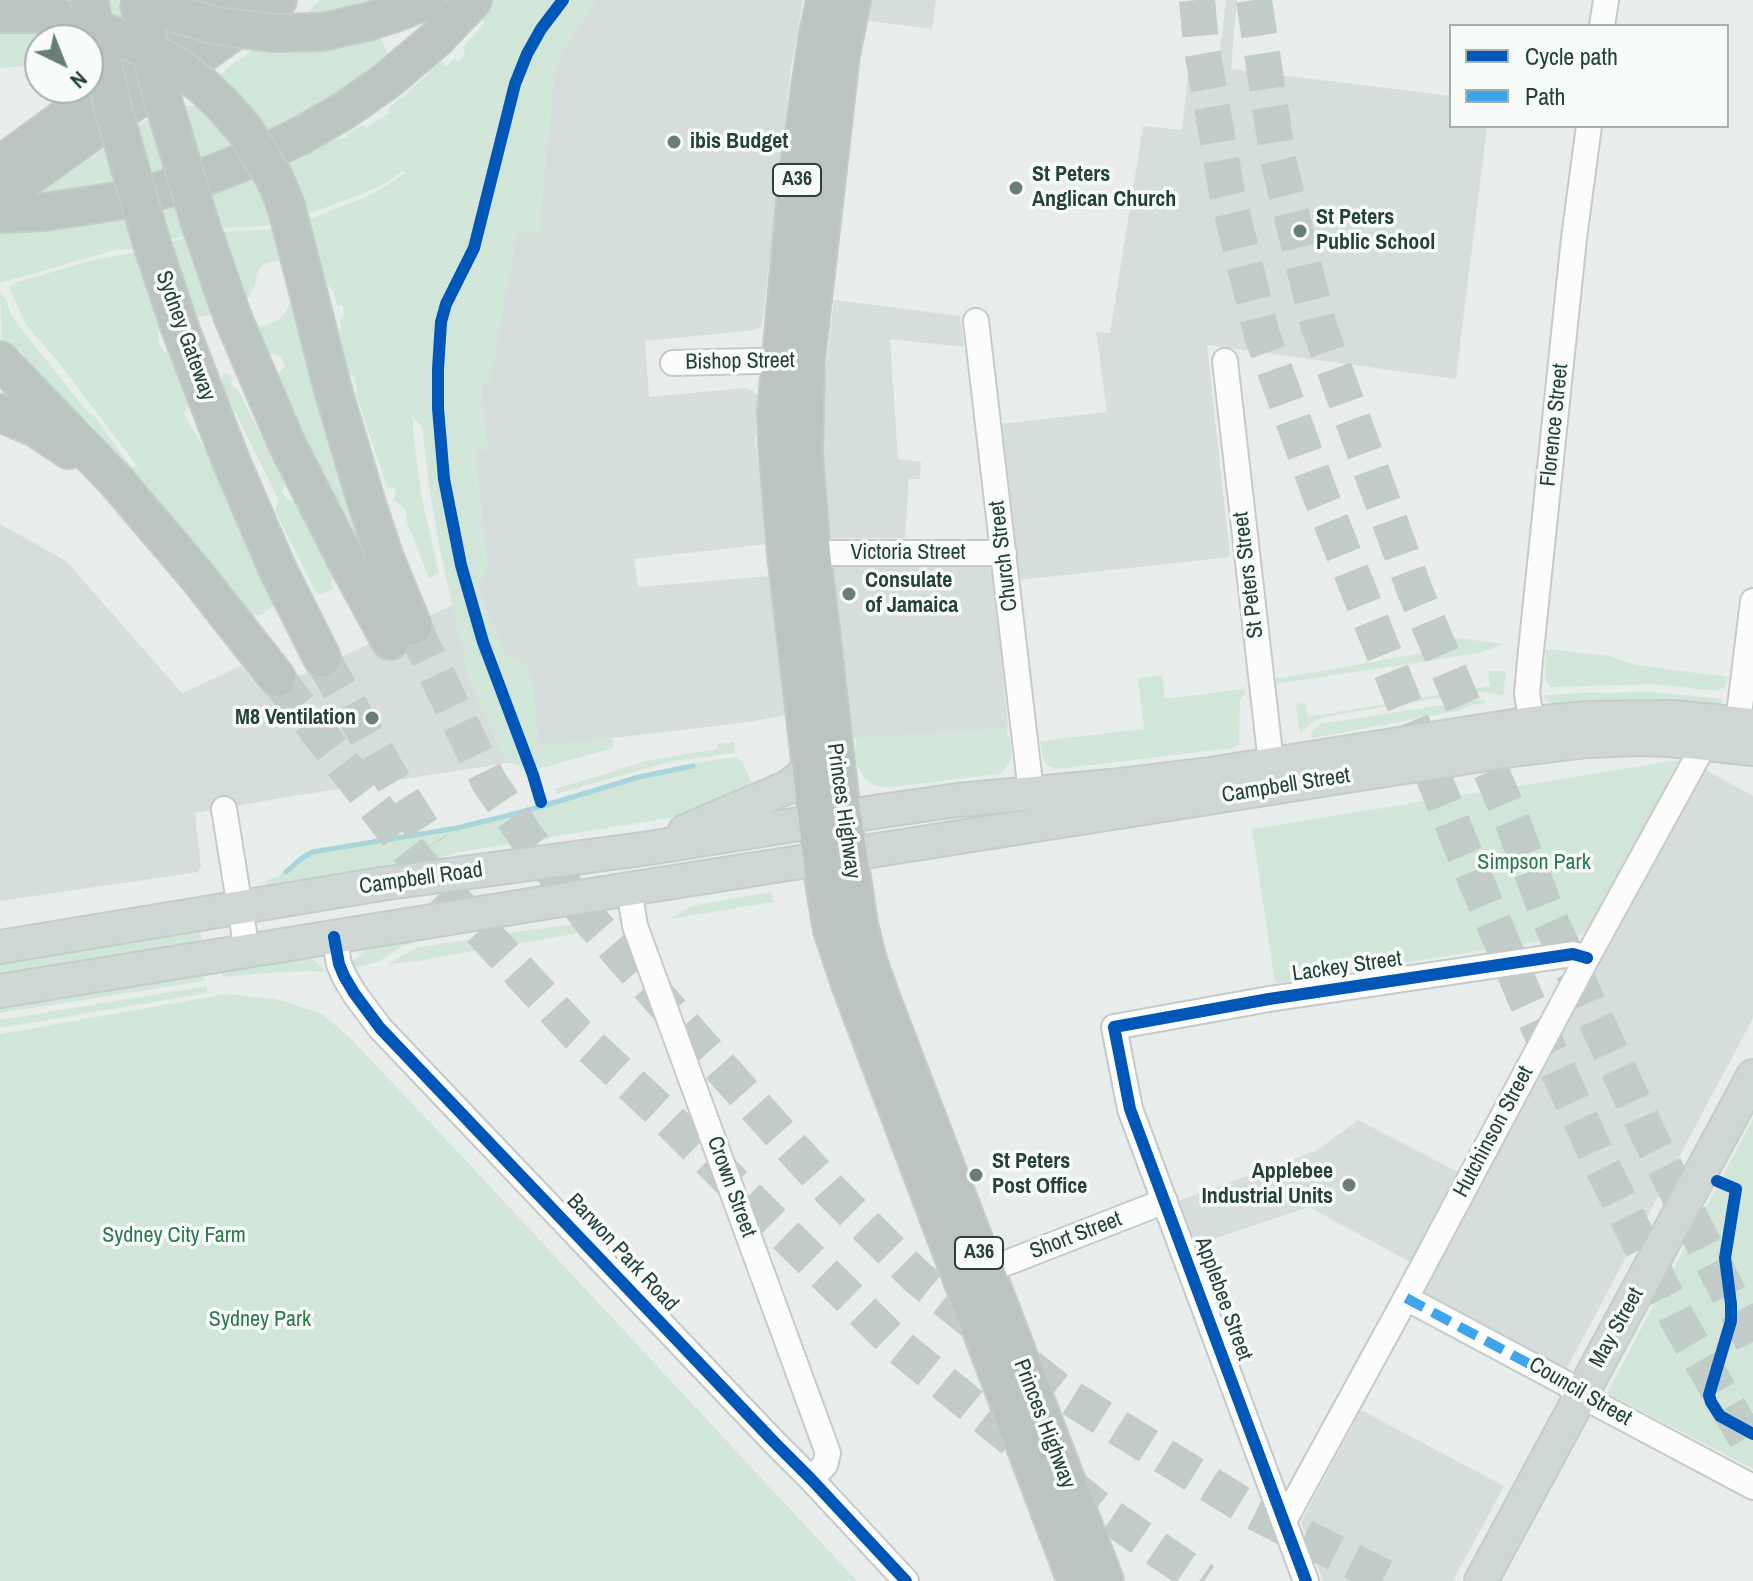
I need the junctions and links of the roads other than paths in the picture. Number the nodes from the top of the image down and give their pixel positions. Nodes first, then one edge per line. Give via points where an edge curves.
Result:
1 (141, 0) edge
2 (226, 0) edge
3 (278, 0) edge
4 (473, 0) edge
5 (825, 0) edge
6 (852, 0) edge
7 (1606, 0) edge
8 (412, 6) edge
9 (82, 12) edge
10 (0, 14) edge
11 (1602, 24) edge
12 (0, 30) edge
13 (1589, 128) edge
14 (0, 165) edge
15 (0, 197) edge
16 (0, 214) edge
17 (976, 321) dead end
18 (0, 360) edge
19 (794, 360) junction
20 (1225, 361) dead end
21 (673, 363) dead end
22 (0, 413) edge
23 (117, 482) junction
24 (812, 553) junction
25 (1004, 553) junction
26 (1753, 601) edge
27 (322, 658) tunnel mouth
28 (277, 678) tunnel mouth
29 (1532, 723) junction
30 (1748, 732) edge
31 (1705, 743) junction
32 (810, 763) junction
33 (1272, 776) junction
34 (1031, 792) junction
35 (224, 809) dead end
36 (830, 819) junction
37 (649, 848) junction
38 (834, 857) junction
39 (629, 889) junction
40 (239, 907) junction
41 (334, 937) junction
42 (0, 947) edge
43 (247, 951) junction
44 (1587, 958) junction
45 (0, 991) edge
46 (1114, 1027) joint
47 (1753, 1076) edge
48 (1165, 1201) junction
49 (986, 1271) junction
50 (1406, 1298) junction
51 (1580, 1395) junction
52 (811, 1479) junction
53 (1753, 1487) edge
54 (1284, 1521) junction
55 (906, 1581) edge
56 (1076, 1581) edge
57 (1105, 1581) edge
58 (1306, 1581) edge
59 (1481, 1581) edge

1 - 8 highway, bridge via 217,26 272,33 322,32
1 - 9 highway, bridge via 162,97 233,318 286,442 346,560 402,634 385,558 275,179 244,129 190,75 146,49 105,32
2 - 14 highway
3 - 15 highway
4 - 16 highway via 389,79 345,110 263,154 164,190 92,206
5 - 19 highway, Princes Highway / A36 via 797,180
6 - 19 highway, Princes Highway / A36
7 - 11 street
9 - 10 highway
9 - 12 highway via 47,29
9 - 27 highway, Sydney Gateway, bridge via 180,328 277,568
13 - 29 street, Florence Street via 1530,660 1527,694
17 - 25 street, Church Street
18 - 23 highway
19 - 21 street, Bishop Street
19 - 24 highway, Princes Highway / A36
19 - 32 highway, Princes Highway / A36 via 776,412 777,444
20 - 33 street, St Peters Street
22 - 23 highway via 36,428
23 - 28 highway
24 - 25 street, Victoria Street
24 - 36 highway, Princes Highway / A36
25 - 34 street, Church Street
26 - 30 street
29 - 30 main road, Campbell Street via 1674,717
29 - 33 main road, Campbell Street
30 - 31 main road, Campbell Street
31 - 33 main road, Campbell Street via 1587,741 1426,763
31 - 44 street, Hutchinson Street
32 - 36 highway, Princes Highway / A36
32 - 37 main road via 788,787
33 - 34 main road, Campbell Street
33 - 38 main road, Campbell Street
34 - 36 main road, Campbell Street
35 - 40 street
36 - 37 main road, Campbell Road
36 - 38 highway, Princes Highway / A36
37 - 40 main road, Campbell Road
38 - 39 main road, Campbell Road
38 - 49 highway, Princes Highway / A36
38 - 56 highway, Princes Highway / A36 via 832,930 850,984
39 - 41 main road, Campbell Road
39 - 52 street, Crown Street via 635,926 828,1453 825,1465
40 - 42 main road, Campbell Road
40 - 43 street
41 - 43 main road, Campbell Road
41 - 52 street, Barwon Park Road via 344,976 380,1028
43 - 45 main road, Campbell Road
44 - 46 street, Lackey Street via 1573,954
44 - 50 street, Hutchinson Street
46 - 48 street, Applebee Street via 1130,1109
47 - 51 main road, May Street
48 - 49 street, Short Street
48 - 54 street, Applebee Street
49 - 57 highway, Princes Highway / A36
50 - 51 street, Council Street
50 - 54 street, Hutchinson Street
51 - 53 street, Council Street
51 - 59 main road, May Street
52 - 55 street, Barwon Park Road
54 - 58 street, Applebee Street

